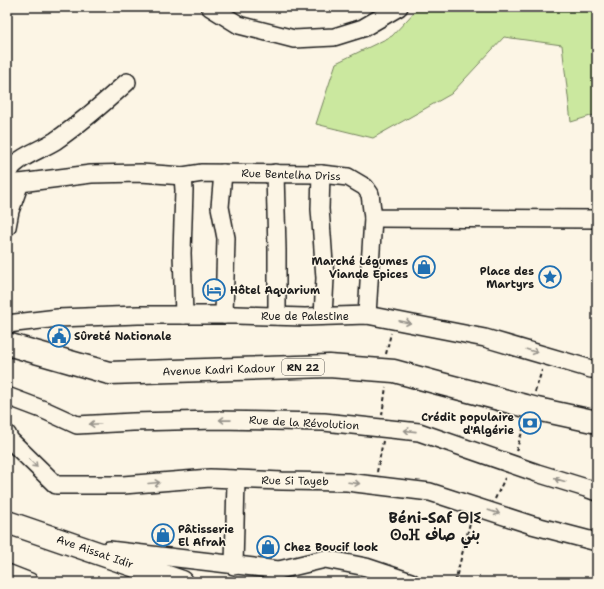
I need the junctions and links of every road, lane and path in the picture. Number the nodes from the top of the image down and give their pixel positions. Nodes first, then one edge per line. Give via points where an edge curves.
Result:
1 (210, 7) edge
2 (399, 7) edge
3 (127, 82) dead end
4 (223, 173) junction
5 (275, 173) junction
6 (321, 174) junction
7 (183, 176) junction
8 (11, 181) edge
9 (373, 218) junction
10 (597, 219) edge
11 (7, 227) edge
12 (184, 315) junction
13 (224, 315) junction
14 (367, 315) junction
15 (277, 316) junction
16 (323, 316) junction
17 (394, 320) junction
18 (7, 324) edge
19 (7, 344) edge
20 (547, 356) junction
21 (387, 370) junction
22 (597, 370) edge
23 (7, 396) edge
24 (530, 407) junction
25 (597, 422) edge
26 (382, 428) junction
27 (7, 434) edge
28 (512, 464) junction
29 (236, 480) junction
30 (374, 485) junction
31 (597, 492) edge
32 (489, 511) junction
33 (7, 522) edge
34 (597, 542) edge
35 (81, 547) junction
36 (234, 566) junction
37 (8, 576) edge
38 (30, 582) edge
39 (182, 582) edge
40 (411, 582) edge
41 (455, 582) edge

1 - 2 street via 239,25 294,39 334,37 364,28
3 - 8 street via 73,128 13,165
4 - 5 street, Rue Bentelha Driss
4 - 7 street, Rue Bentelha Driss via 202,172
4 - 13 street via 220,207 226,238
5 - 6 street, Rue Bentelha Driss
5 - 15 street
6 - 9 street, Rue Bentelha Driss via 348,177 365,187 370,194
6 - 16 street
7 - 8 street, Rue Bentelha Driss via 141,173 91,174
7 - 12 street
8 - 11 street
9 - 10 street
9 - 14 street, Rue Bentelha Driss
12 - 13 street, Rue de Palestine
12 - 18 street, Rue de Palestine via 58,318
13 - 15 street, Rue de Palestine
14 - 16 street, Rue de Palestine
14 - 17 street, Rue de Palestine
15 - 16 street, Rue de Palestine
17 -> 20 street, Rue de Palestine via 485,338
17 - 21 path
19 - 21 main road, Avenue Kadri Kadour / RN 22 via 109,373 329,366
20 - 22 street, Rue de Palestine
20 - 24 path
21 - 24 main road, Avenue Kadri Kadour / RN 22
21 - 26 path
26 -> 23 street, Rue de la Révolution via 324,422 216,420 78,425
24 - 25 main road, Avenue Kadri Kadour / RN 22
24 - 28 path
28 -> 26 street, Rue de la Révolution via 419,432
26 - 30 path
27 -> 29 street, Rue Si Tayeb via 56,485 123,485 210,478
31 -> 28 street, Rue de la Révolution
28 - 32 path
29 -> 30 street, Rue Si Tayeb via 347,482
29 - 36 street
30 - 32 street, Rue Si Tayeb via 430,492
32 -> 34 street, Rue Si Tayeb
32 - 41 path via 472,516
33 - 35 main road, Ave Aissat Idir
35 - 36 street
35 - 39 main road, Ave Aissat Idir
36 - 40 street via 279,570 325,559 366,567
37 - 38 street

